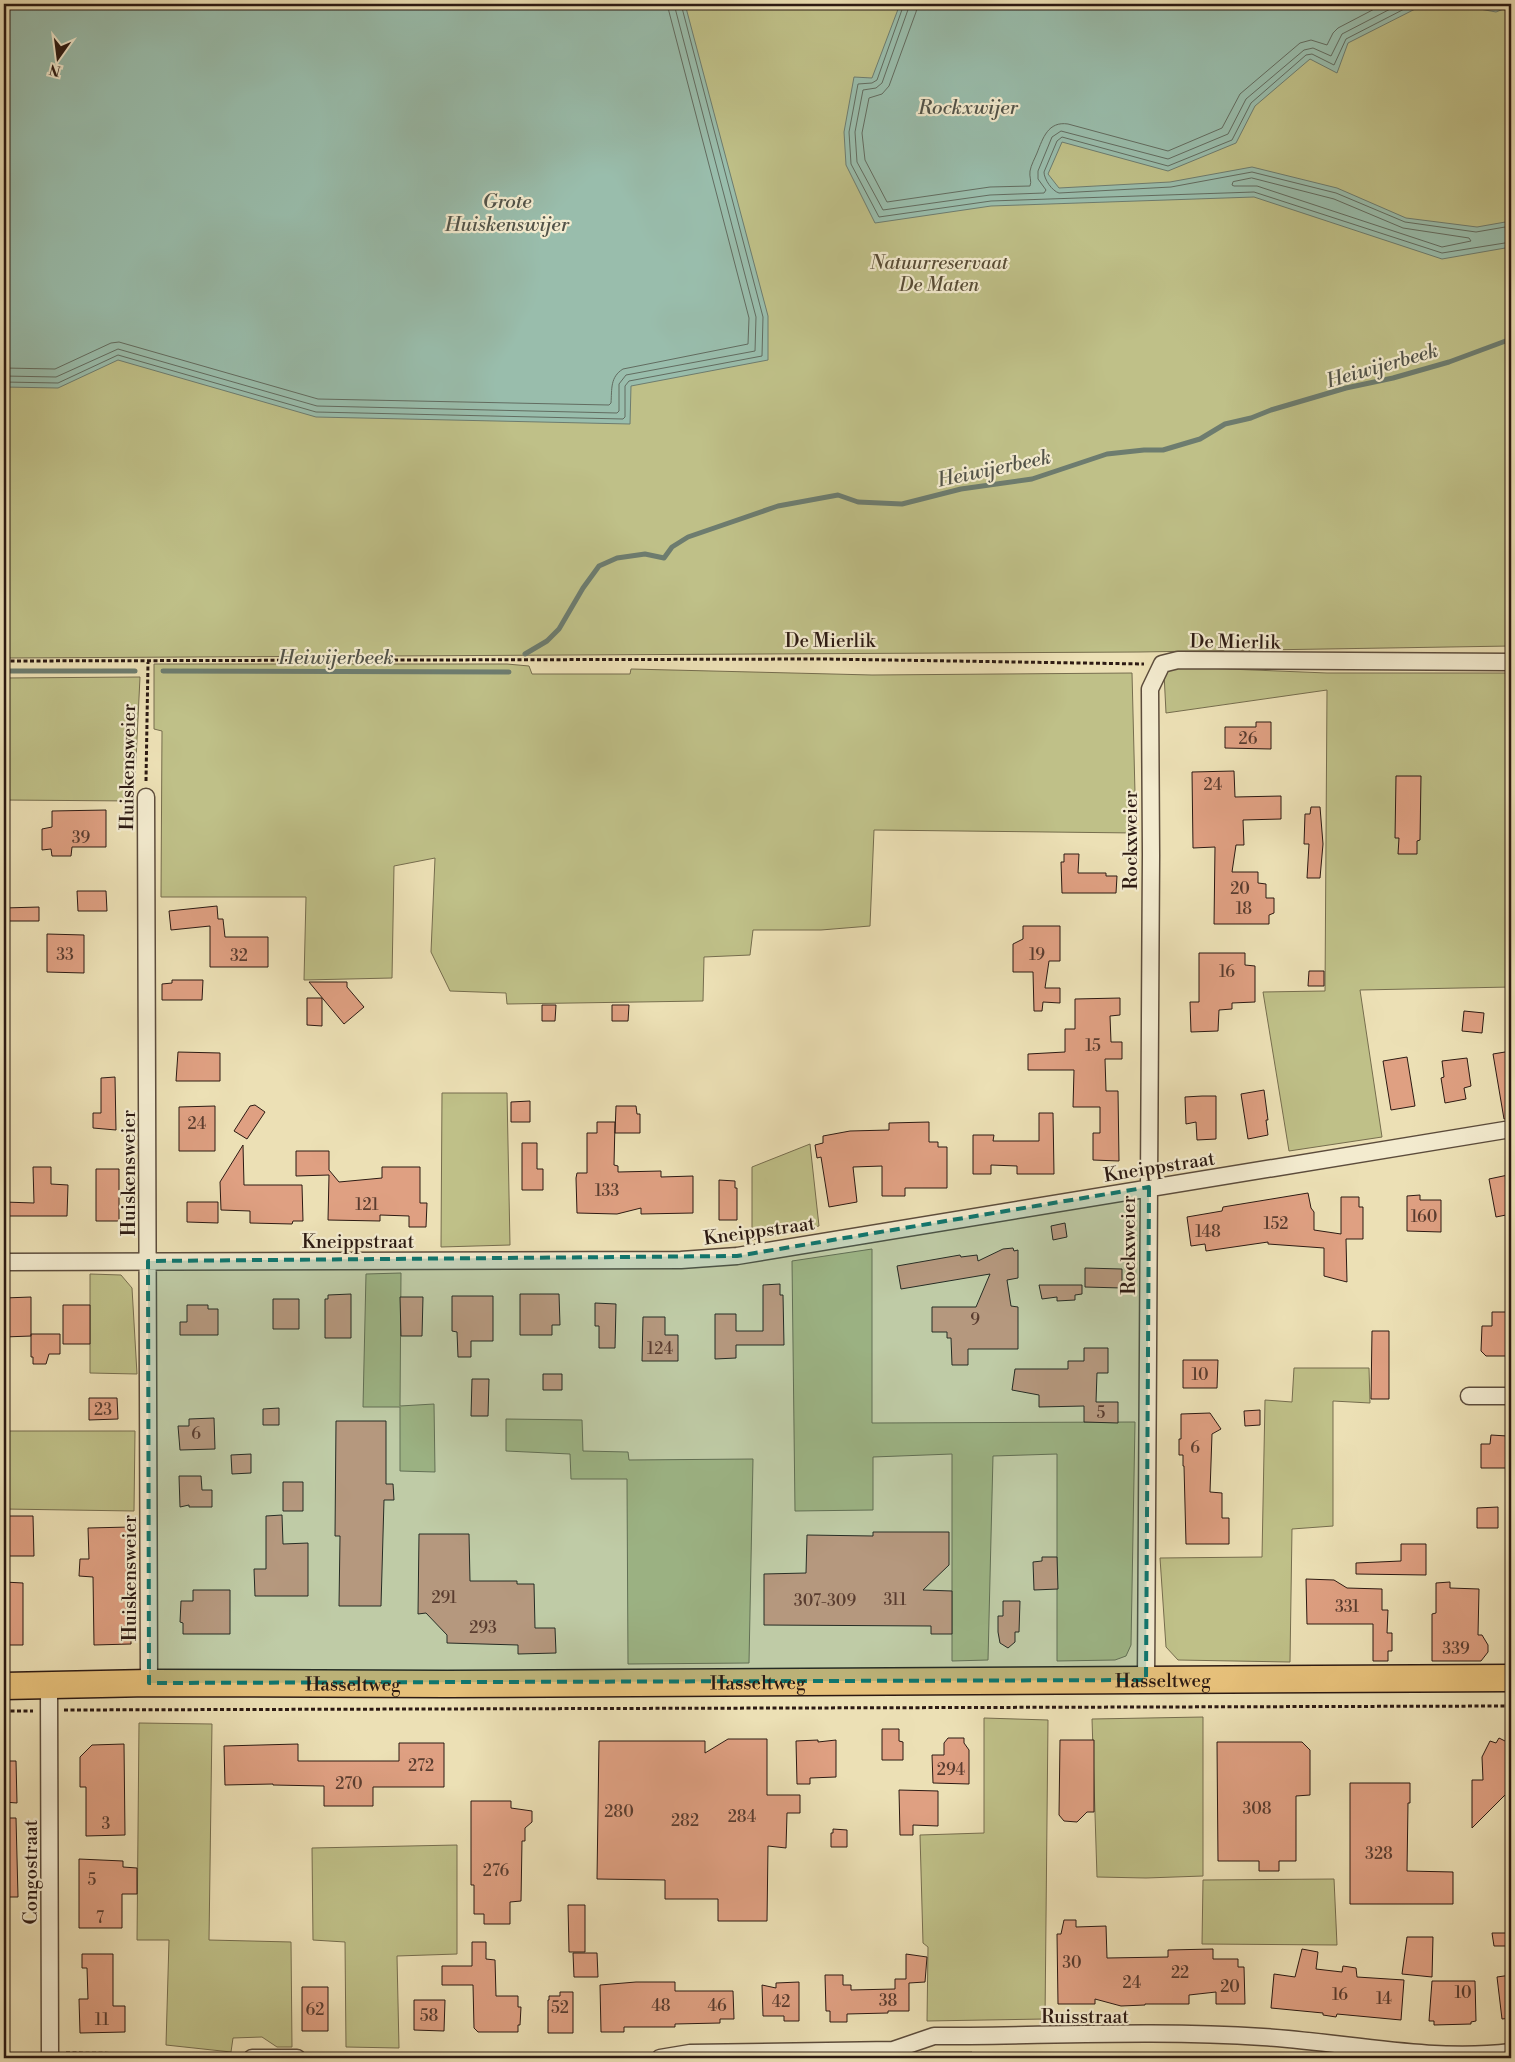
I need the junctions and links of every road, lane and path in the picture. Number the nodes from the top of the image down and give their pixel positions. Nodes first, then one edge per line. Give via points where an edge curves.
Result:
1 (4, 661) edge
2 (148, 662) junction
3 (1511, 662) edge
4 (1162, 664) junction
5 (146, 797) joint
6 (1511, 1129) edge
7 (1149, 1187) junction
8 (148, 1261) junction
9 (4, 1262) edge
10 (1469, 1396) dead end
11 (1511, 1396) edge
12 (1511, 1678) edge
13 (1146, 1680) junction
14 (149, 1683) junction
15 (4, 1686) edge
16 (50, 1686) junction
17 (1511, 1706) edge
18 (65, 1710) dead end
19 (4, 1711) edge
20 (33, 1711) dead end
21 (1511, 2052) edge
22 (50, 2056) edge
23 (213, 2058) edge
24 (252, 2058) edge
25 (297, 2058) edge
26 (660, 2058) edge

1 - 2 path, De Mierlik
2 - 4 path, De Mierlik via 825,659
2 - 5 path, Huiskensweier
3 - 4 street, De Mierlik via 1178,660
4 - 7 street, Rockxweier via 1150,689
5 - 8 street, Huiskensweier
6 - 7 street, Kneippstraat
7 - 8 street, Kneippstraat via 737,1256 681,1260
7 - 13 street, Rockxweier
8 - 9 street, Kneippstraat
8 - 14 street, Huiskensweier
10 - 11 street
12 - 13 main road, Hasseltweg
13 - 14 main road, Hasseltweg
14 - 16 main road, Hasseltweg
15 - 16 main road, Hasseltweg
16 - 22 street, Congostraat
17 - 18 path
19 - 20 path
21 - 26 street, Ruisstraat via 1479,2056 1208,2035 944,2036 927,2038 893,2050 690,2053
22 - 23 path via 176,2054
24 - 25 street

